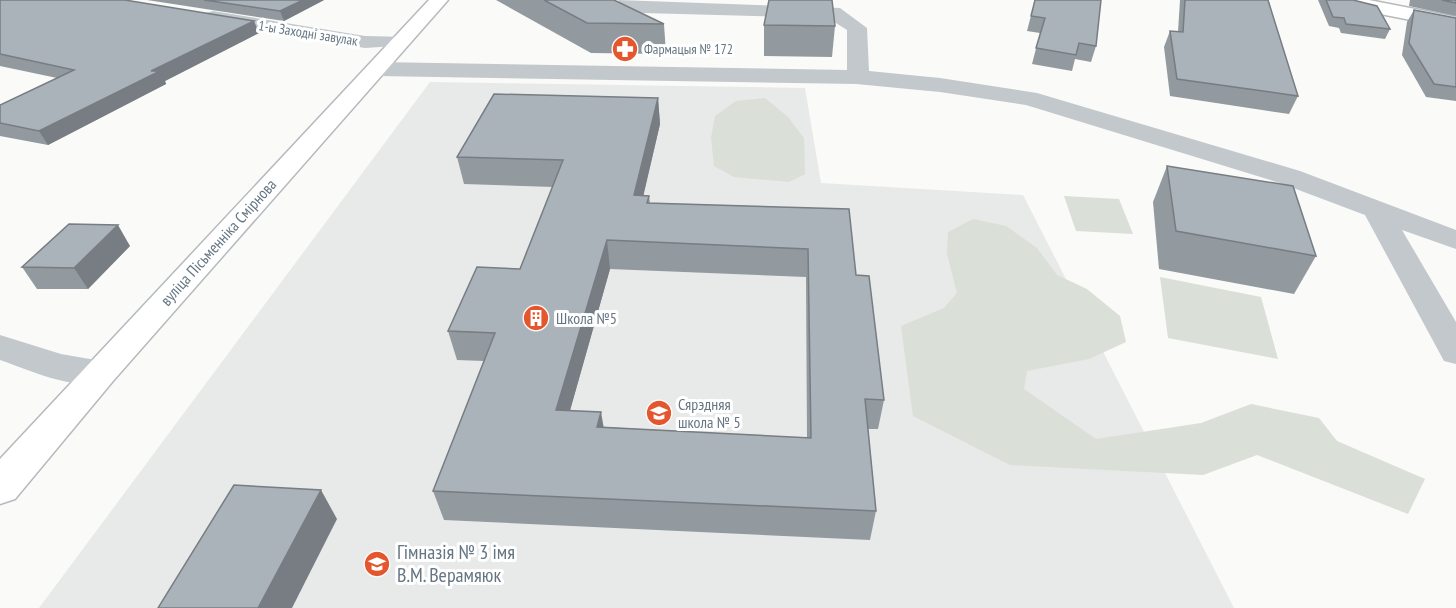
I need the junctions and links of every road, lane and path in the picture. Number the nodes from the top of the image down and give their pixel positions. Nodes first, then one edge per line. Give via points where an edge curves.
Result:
1 (439, 0) edge
2 (627, 0) edge
3 (1340, 0) edge
4 (832, 6) edge
5 (198, 15) edge
6 (1456, 23) edge
7 (402, 41) junction
8 (377, 69) junction
9 (856, 76) junction
10 (1375, 208) junction
11 (1456, 240) edge
12 (0, 347) edge
13 (1456, 352) edge
14 (100, 372) junction
15 (0, 487) edge

1 - 7 main road, вуліца Пісьменніка Смірнова
2 - 4 street via 643,7
3 - 6 main road
4 - 9 street via 857,28
5 - 7 street, 1-ы Заходні завулак via 365,42
7 - 8 main road, вуліца Пісьменніка Смірнова
8 - 9 street
8 - 14 main road, вуліца Пісьменніка Смірнова
9 - 10 street via 1029,98 1230,157
10 - 11 street
10 - 13 street
12 - 14 street via 59,367
14 - 15 main road, вуліца Пісьменніка Смірнова

